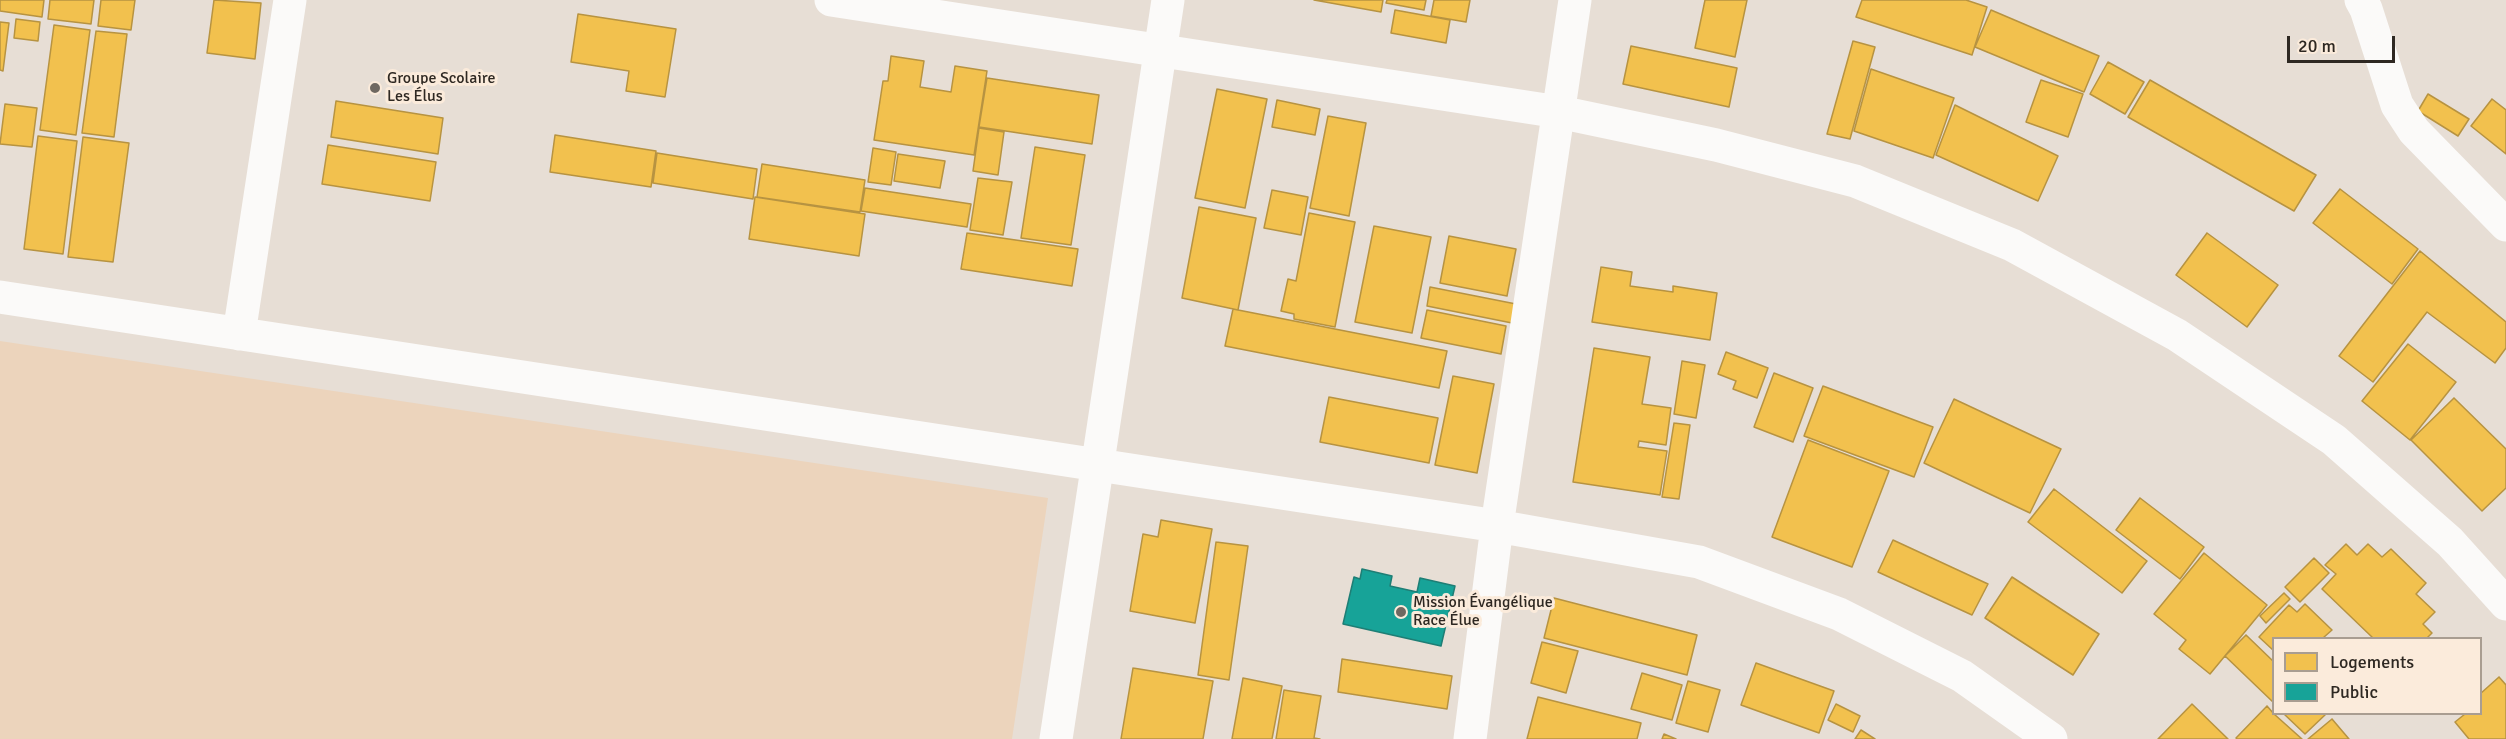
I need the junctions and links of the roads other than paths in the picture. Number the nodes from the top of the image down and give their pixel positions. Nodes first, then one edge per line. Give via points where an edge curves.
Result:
1 (290, 0) edge
2 (831, 0) edge
3 (1167, 0) edge
4 (1575, 0) edge
5 (2361, 0) edge
6 (1160, 51) junction
7 (1559, 112) junction
8 (2506, 225) edge
9 (0, 297) edge
10 (239, 334) junction
11 (1098, 465) junction
12 (1497, 526) junction
13 (2506, 604) edge
14 (1056, 739) edge
15 (1470, 739) edge
16 (2051, 739) edge

1 - 10 street
2 - 6 street
3 - 6 street
4 - 7 street
5 - 8 street via 2397,105 2414,131
6 - 7 street
6 - 11 street
7 - 12 street
7 - 13 street via 1716,145 1855,182 2012,244 2177,335 2334,440 2450,542
9 - 10 street
10 - 11 street
11 - 12 street
11 - 14 street
12 - 15 street
12 - 16 street via 1699,562 1839,614 1962,676

